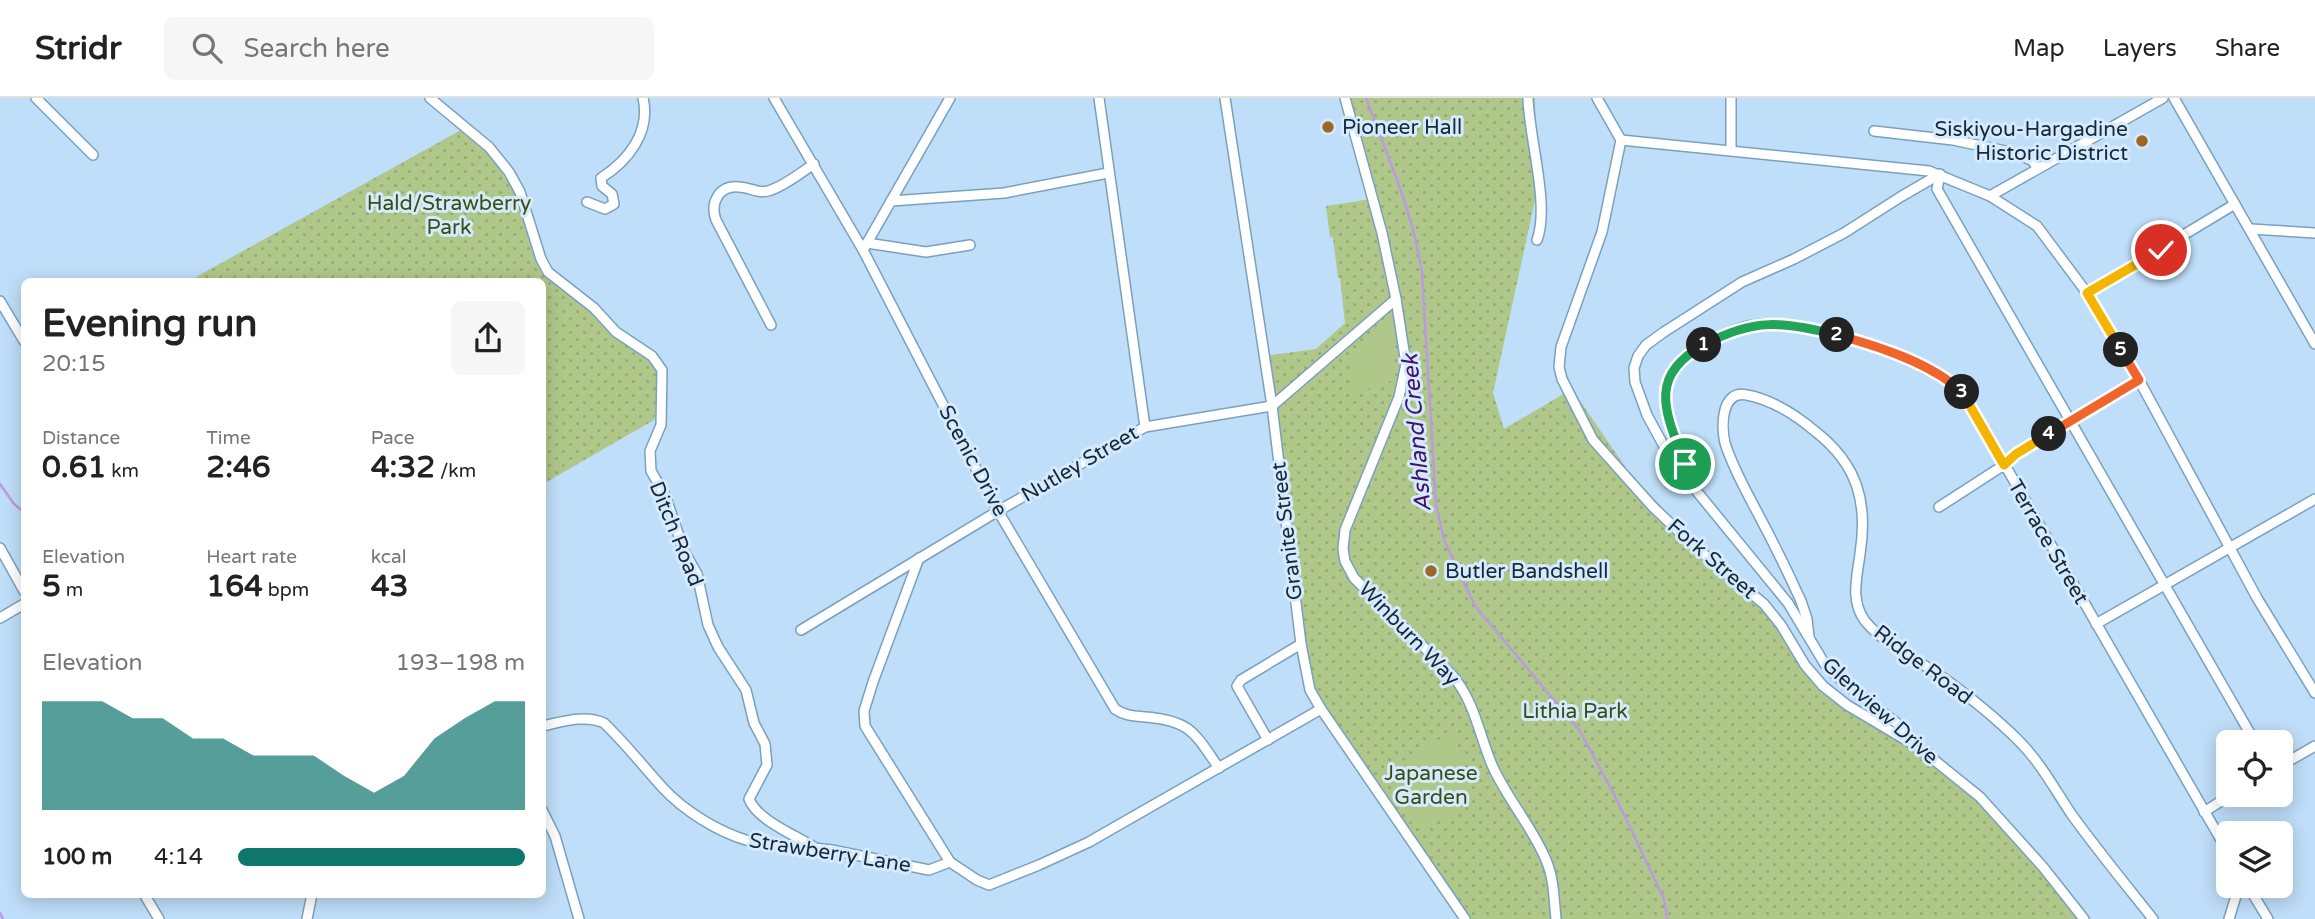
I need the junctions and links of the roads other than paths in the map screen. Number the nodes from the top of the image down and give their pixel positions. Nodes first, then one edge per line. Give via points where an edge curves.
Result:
1 (36, 98) edge
2 (430, 98) edge
3 (643, 98) edge
4 (774, 98) edge
5 (950, 98) edge
6 (1099, 98) edge
7 (1225, 98) edge
8 (1345, 98) edge
9 (1528, 98) edge
10 (1597, 98) edge
11 (1731, 98) edge
12 (2163, 98) edge
13 (2174, 98) edge
14 (1874, 131) dead end
15 (1621, 139) junction
16 (1731, 150) junction
17 (93, 155) dead end
18 (814, 164) junction
19 (2037, 168) junction
20 (1108, 173) junction
21 (1940, 174) junction
22 (1990, 196) junction
23 (891, 201) junction
24 (587, 202) dead end
25 (2235, 204) junction
26 (2251, 229) junction
27 (2315, 233) edge
28 (1537, 240) dead end
29 (970, 245) dead end
30 (865, 247) junction
31 (2087, 293) junction
32 (1396, 299) junction
33 (0, 301) edge
34 (771, 325) dead end
35 (21, 336) edge
36 (2315, 344) edge
37 (2139, 380) junction
38 (1272, 406) junction
39 (2071, 421) junction
40 (1145, 427) junction
41 (2004, 465) junction
42 (1691, 484) junction
43 (2315, 499) edge
44 (1939, 507) dead end
45 (998, 511) junction
46 (0, 548) edge
47 (2229, 548) junction
48 (919, 558) junction
49 (2164, 585) junction
50 (21, 586) edge
51 (21, 606) edge
52 (0, 618) edge
53 (2096, 624) junction
54 (800, 630) dead end
55 (1810, 642) junction
56 (1301, 644) junction
57 (2315, 693) edge
58 (1321, 709) junction
59 (546, 725) edge
60 (2248, 730) edge
61 (1268, 740) junction
62 (2315, 746) edge
63 (1918, 747) junction
64 (2293, 759) edge
65 (1219, 768) junction
66 (2216, 804) edge
67 (2204, 811) junction
68 (546, 818) edge
69 (2216, 832) edge
70 (814, 847) junction
71 (950, 862) junction
72 (146, 898) edge
73 (311, 898) edge
74 (2235, 898) edge
75 (2255, 898) edge
76 (159, 919) edge
77 (307, 919) edge
78 (579, 919) edge
79 (1465, 919) edge
80 (1556, 919) edge
81 (2084, 919) edge
82 (2154, 919) edge
83 (2229, 919) edge
84 (2268, 919) edge

1 - 17 street
2 - 70 street, Ditch Road via 489,147 509,172 548,272 616,332 652,356 662,370 661,425 649,463 697,574 708,625 746,690 765,744 767,765 749,799 765,819
3 - 24 street via 643,130 626,159 601,178 614,204 605,209
4 - 18 street, Scenic Drive
5 - 23 street
6 - 20 street
7 - 38 street, Granite Street
8 - 32 street, Winburn Way
9 - 28 street via 1543,211
10 - 15 street
11 - 16 street
12 - 19 street
13 - 25 street
14 - 19 street via 2015,153
15 - 16 street
15 - 63 street, Fork Street via 1602,232 1561,347 1559,367 1572,401 1593,440 1653,507 1764,604 1812,676 1847,705
16 - 21 street
18 - 30 street, Scenic Drive
18 - 34 street via 771,190 725,190 713,206 721,231
19 - 22 street
20 - 23 street via 1004,193
20 - 40 street
21 - 22 street
21 - 39 street via 1937,189
21 - 42 street, Glenview Drive via 1844,233 1742,282 1646,345 1634,368 1640,397 1672,461
22 - 31 street via 2037,226
23 - 30 street
25 - 26 street
25 - 31 street
26 - 27 street
26 - 36 street
29 - 30 street via 926,252
30 - 45 street, Scenic Drive
31 - 37 street
32 - 38 street
32 - 80 street, Winburn Way via 1406,373 1348,520 1345,561 1354,578 1465,692 1500,782 1547,862
33 - 35 street
37 - 39 street
37 - 47 street
38 - 40 street, Nutley Street
38 - 56 street, Granite Street
39 - 41 street
39 - 49 street
40 - 45 street, Nutley Street
41 - 42 street, Terrace Street via 1964,394 1941,375 1824,331 1758,324 1732,330 1695,350 1671,372 1665,401
41 - 44 street
41 - 53 street, Terrace Street
42 - 55 street, Glenview Drive via 1788,603
43 - 47 street
45 - 48 street, Nutley Street
45 - 65 street, Scenic Drive via 1115,709 1128,716 1186,726
46 - 50 street
47 - 49 street
47 - 57 street
48 - 54 street, Nutley Street
48 - 71 street via 864,718 871,737
49 - 53 street
49 - 60 street
51 - 52 street
53 - 67 street, Terrace Street
55 - 63 street, Glenview Drive via 1834,674 1898,724
55 - 82 street, Ridge Road via 1801,601 1726,443 1725,408 1731,398 1741,394 1771,402 1800,419 1836,450 1853,475 1863,516 1854,587 1867,623 2018,740
56 - 58 street, Granite Street via 1310,690
56 - 61 street via 1237,686
58 - 61 street
58 - 79 street, Granite Street
59 - 70 street, Strawberry Lane via 598,720 686,809 749,841
61 - 65 street
62 - 64 street
63 - 81 street, Glenview Drive via 1980,797
65 - 71 street via 1089,842 998,883 977,880
66 - 67 street
67 - 69 street, Terrace Street
68 - 78 street
70 - 71 street, Strawberry Lane via 929,870
72 - 76 street
73 - 77 street
74 - 83 street
75 - 84 street

